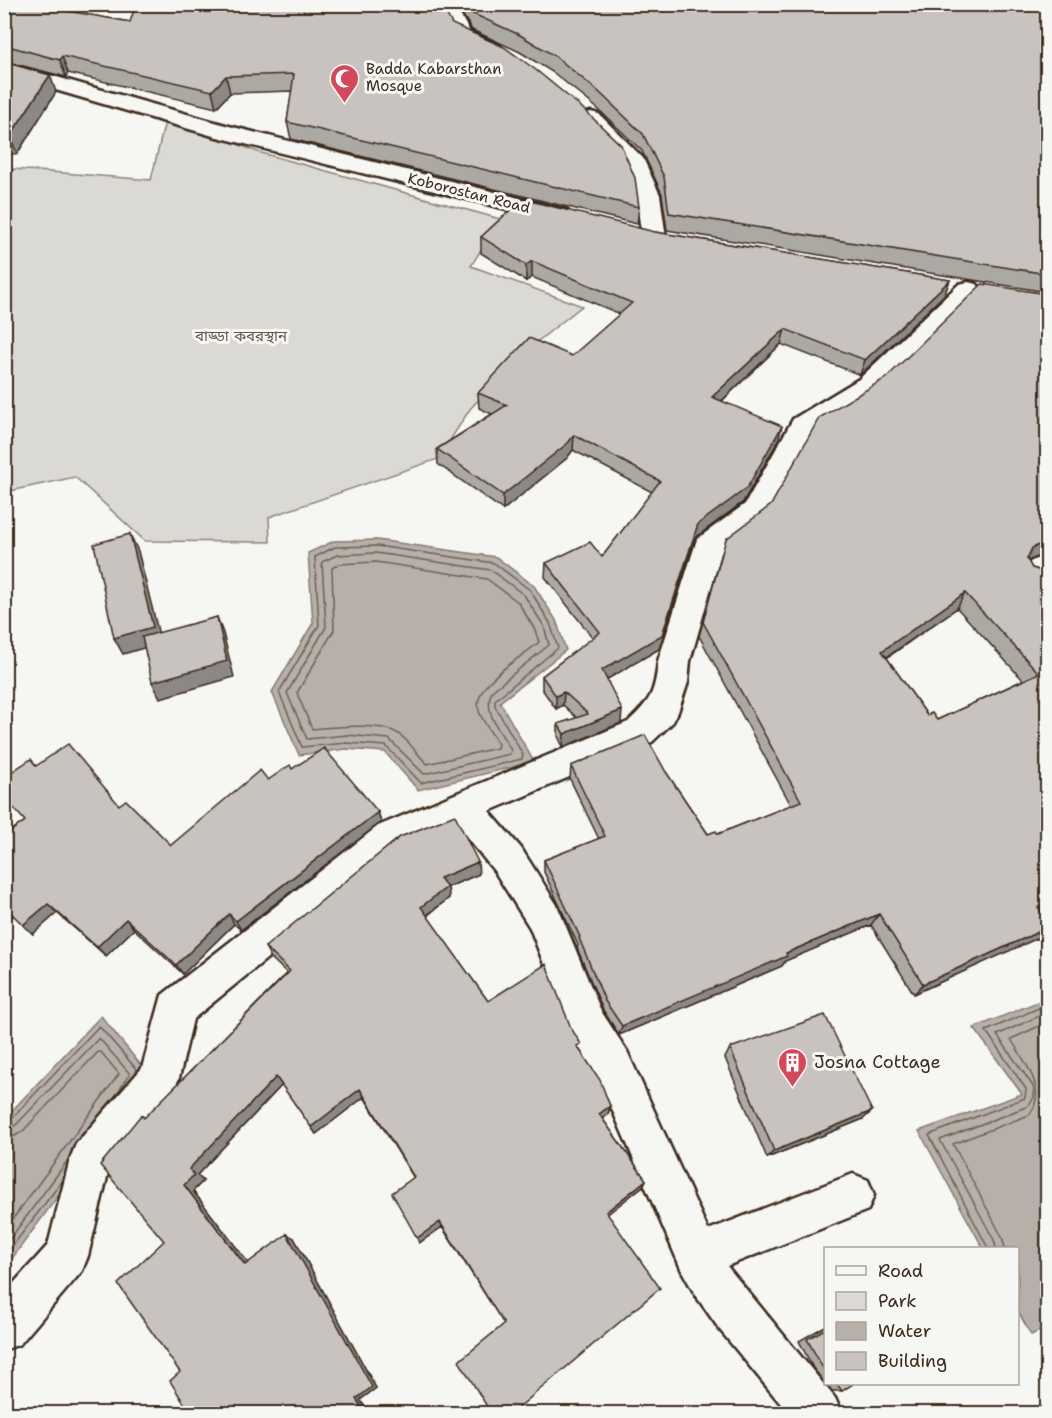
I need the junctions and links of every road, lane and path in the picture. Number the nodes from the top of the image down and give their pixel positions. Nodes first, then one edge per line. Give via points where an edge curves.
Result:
1 (444, 4) edge
2 (512, 58) edge
3 (4, 68) edge
4 (571, 102) edge
5 (585, 222) edge
6 (631, 233) edge
7 (654, 238) junction
8 (677, 242) edge
9 (968, 290) dead end
10 (464, 807) junction
11 (853, 1195) dead end
12 (697, 1256) junction
13 (6, 1324) edge
14 (819, 1413) edge

1 - 2 street via 462,36
3 - 5 street, Koborostan Road via 221,131
4 - 7 street via 632,158 648,195
6 - 7 street
7 - 8 street
9 - 10 street via 869,386 803,426 755,512 708,547 661,712 640,732
10 - 12 street via 508,860 543,917 586,1022 613,1065
10 - 13 street via 390,837 176,1008 159,1078 92,1159 67,1256
11 - 12 street
12 - 14 street via 736,1314

